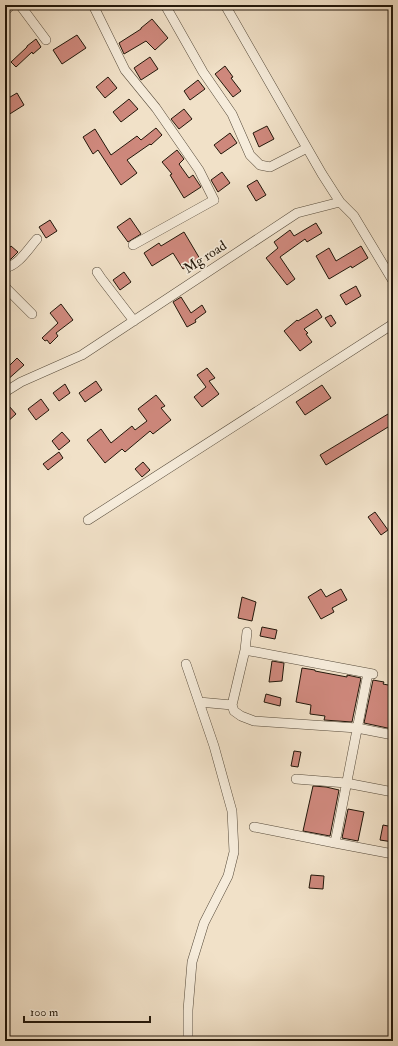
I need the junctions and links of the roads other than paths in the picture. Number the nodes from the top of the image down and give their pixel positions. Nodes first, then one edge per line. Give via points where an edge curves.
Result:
1 (11, 5) edge
2 (20, 5) edge
3 (93, 5) edge
4 (165, 5) edge
5 (224, 5) edge
6 (5, 11) edge
7 (46, 40) dead end
8 (307, 148) junction
9 (340, 202) junction
10 (37, 239) dead end
11 (133, 245) dead end
12 (5, 268) edge
13 (97, 272) dead end
14 (393, 282) edge
15 (5, 287) edge
16 (32, 314) dead end
17 (134, 321) junction
18 (393, 324) edge
19 (5, 392) edge
20 (88, 520) dead end
21 (247, 632) dead end
22 (245, 650) junction
23 (186, 664) dead end
24 (199, 702) junction
25 (232, 705) junction
26 (357, 728) junction
27 (393, 735) edge
28 (296, 779) dead end
29 (346, 783) junction
30 (393, 792) edge
31 (254, 827) dead end
32 (335, 843) junction
33 (393, 854) edge
34 (188, 1041) edge

1 - 6 street
2 - 7 street
3 - 11 street via 125,70 156,108 199,170 214,200
4 - 8 street via 203,72 232,114 250,155 260,166 270,168
5 - 8 street
8 - 9 street
9 - 14 street via 354,216
9 - 17 street, Mg road via 297,213
10 - 12 street via 18,261
13 - 17 street
15 - 16 street
17 - 19 street, Mg road via 82,355 21,382
18 - 20 street
21 - 22 street
22 - 25 street
22 - 26 street via 371,674
23 - 24 street
24 - 25 street
24 - 34 street via 232,812 234,852 228,876 204,923 192,962
25 - 26 street via 234,711 254,721
26 - 27 street
26 - 29 street
28 - 29 street
29 - 30 street
29 - 32 street
31 - 32 street
32 - 33 street

